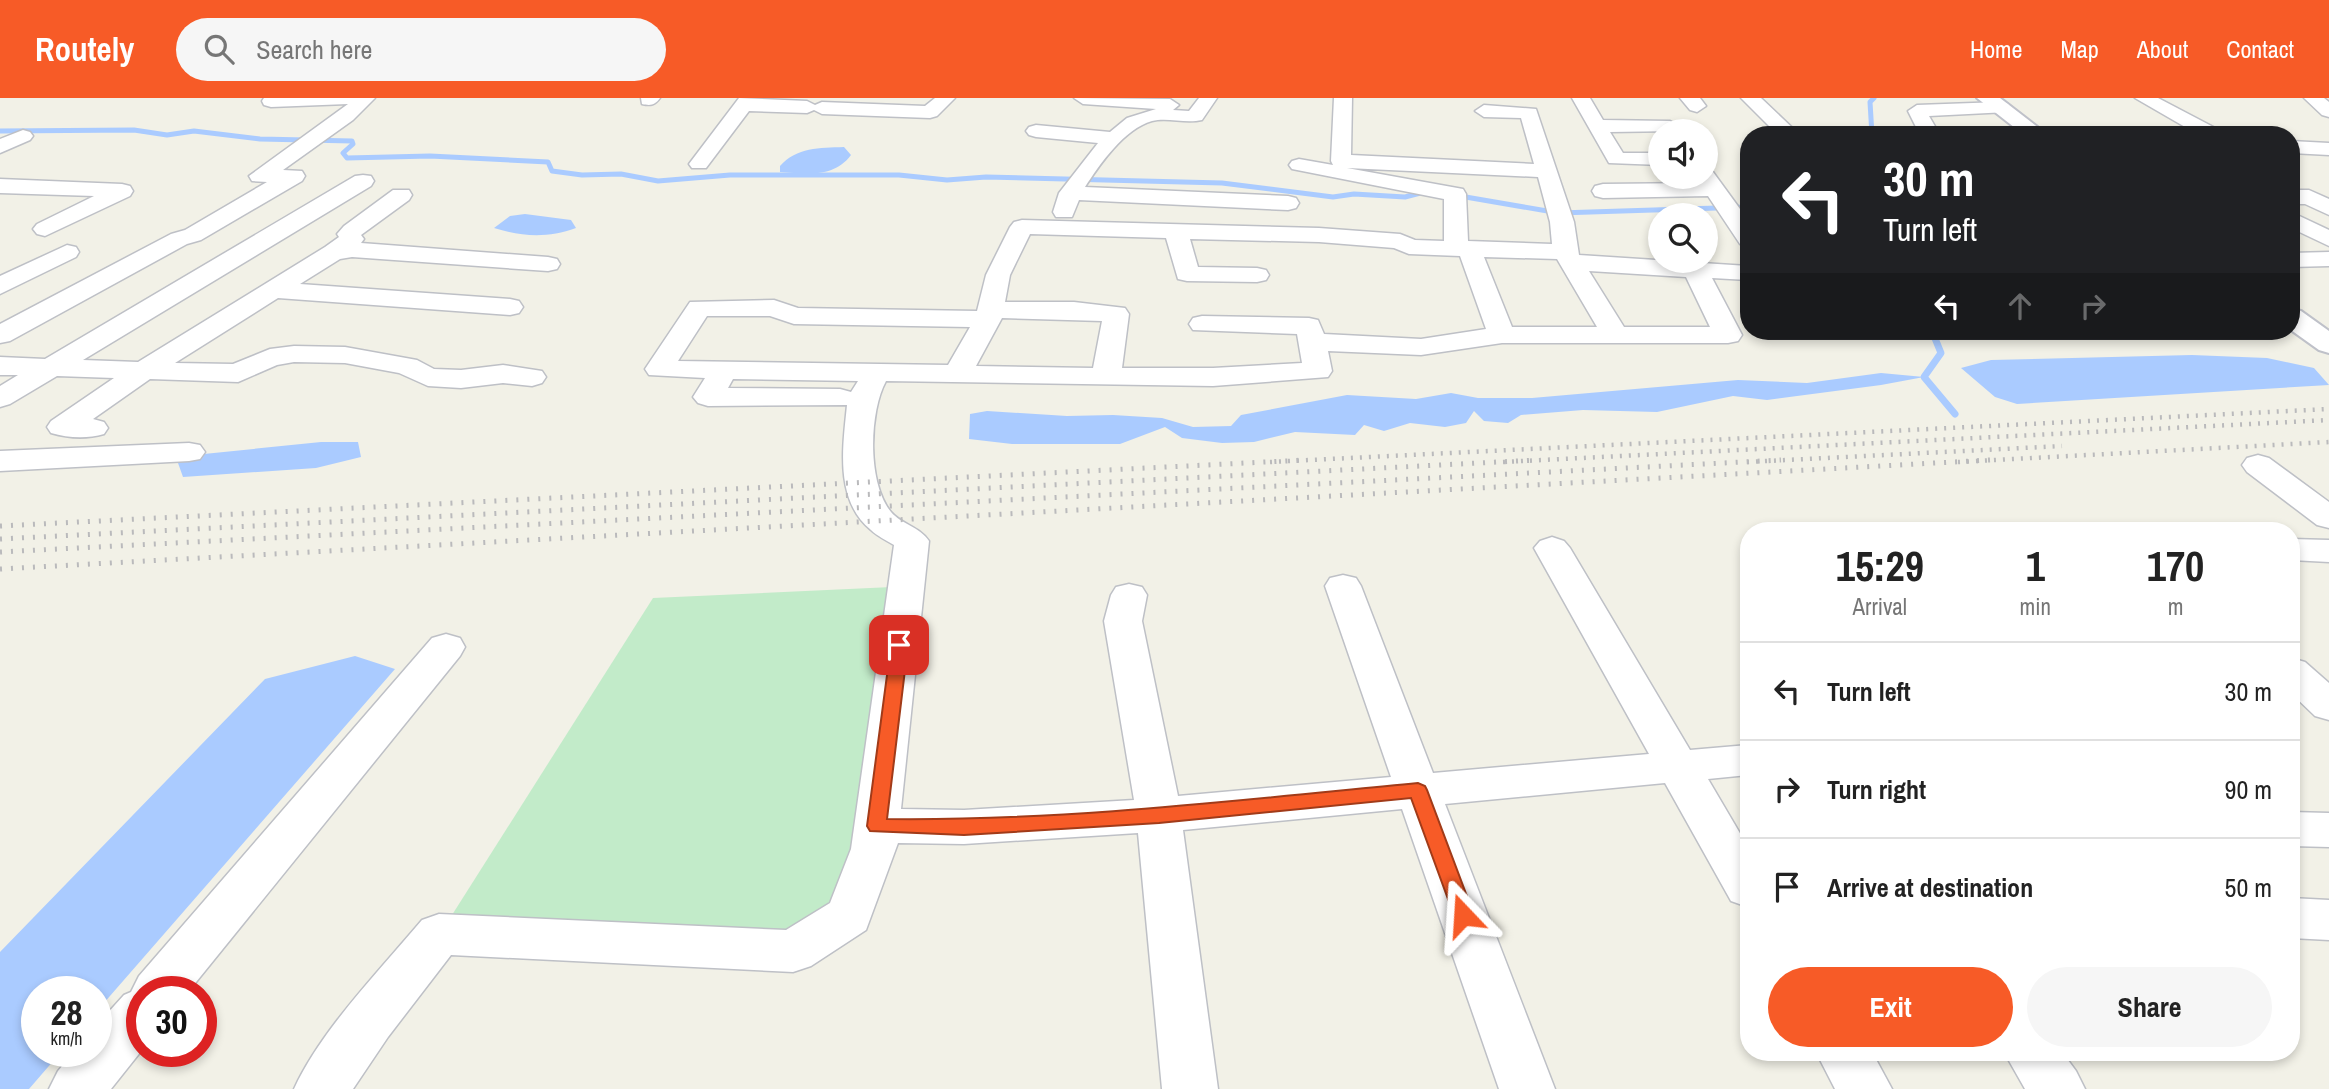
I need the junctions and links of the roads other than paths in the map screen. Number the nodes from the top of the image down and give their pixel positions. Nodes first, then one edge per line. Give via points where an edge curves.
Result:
1 (366, 98) edge
2 (946, 98) edge
3 (1083, 98) edge
4 (1343, 98) edge
5 (1581, 98) edge
6 (1750, 98) edge
7 (2144, 98) edge
8 (2313, 98) edge
9 (271, 101) dead end
10 (746, 102) edge
11 (1206, 103) edge
12 (1994, 103) edge
13 (815, 104) edge
14 (1526, 106) edge
15 (1484, 111) dead end
16 (2329, 111) edge
17 (1648, 124) edge
18 (1597, 126) junction
19 (1780, 126) edge
20 (1925, 126) edge
21 (2026, 126) edge
22 (2197, 126) edge
23 (813, 128) dead end
24 (1036, 131) dead end
25 (23, 136) dead end
26 (1114, 138) junction
27 (1342, 139) junction
28 (1368, 140) dead end
29 (0, 147) edge
30 (2300, 147) edge
31 (2329, 149) edge
32 (1648, 159) edge
33 (699, 164) dead end
34 (1298, 164) dead end
35 (1545, 171) junction
36 (363, 181) dead end
37 (0, 186) edge
38 (1693, 189) edge
39 (1714, 189) edge
40 (1603, 191) dead end
41 (1070, 193) junction
42 (401, 195) dead end
43 (2300, 197) edge
44 (1288, 203) dead end
45 (2329, 208) edge
46 (2300, 224) edge
47 (1740, 227) edge
48 (1061, 228) junction
49 (45, 229) dead end
50 (1176, 230) junction
51 (2329, 239) edge
52 (1463, 248) junction
53 (67, 252) dead end
54 (334, 252) junction
55 (1567, 257) junction
56 (2329, 259) edge
57 (2300, 260) edge
58 (1648, 263) edge
59 (548, 264) dead end
60 (1718, 269) edge
61 (1740, 272) edge
62 (1697, 273) edge
63 (1257, 275) dead end
64 (0, 286) edge
65 (274, 290) junction
66 (510, 307) dead end
67 (989, 315) junction
68 (1202, 324) dead end
69 (1614, 333) junction
70 (0, 335) edge
71 (1502, 335) junction
72 (1311, 342) junction
73 (0, 366) edge
74 (48, 367) junction
75 (144, 370) junction
76 (957, 374) junction
77 (532, 377) dead end
78 (1106, 377) junction
79 (869, 386) junction
80 (0, 398) edge
81 (93, 428) dead end
82 (189, 452) dead end
83 (0, 461) edge
84 (2258, 465) dead end
85 (2329, 518) edge
86 (1552, 548) dead end
87 (2300, 550) edge
88 (2329, 551) edge
89 (1343, 586) dead end
90 (1129, 595) dead end
91 (446, 647) dead end
92 (2300, 678) edge
93 (2329, 705) edge
94 (1740, 761) edge
95 (1678, 767) junction
96 (1418, 790) junction
97 (1159, 815) junction
98 (877, 826) junction
99 (2300, 829) edge
100 (2329, 830) edge
101 (1740, 874) edge
102 (2300, 918) edge
103 (2329, 920) edge
104 (171, 976) edge
105 (126, 1030) edge
106 (1848, 1061) edge
107 (2037, 1061) edge
108 (76, 1089) edge
109 (322, 1089) edge
110 (1190, 1089) edge
111 (1527, 1089) edge
112 (1864, 1089) edge
113 (2057, 1089) edge

1 - 9 street
1 - 70 street via 260,176 294,176 205,229
2 - 13 street via 930,112
3 - 11 street
4 - 27 street
5 - 18 street
6 - 19 street
7 - 22 street
8 - 16 street
10 - 13 street
10 - 33 street
11 - 26 street via 1195,116 1143,117
12 - 20 street via 1917,111
12 - 21 street
13 - 23 street
14 - 15 street
14 - 35 street
17 - 18 street
18 - 32 street via 1616,159
24 - 26 street
25 - 29 street
26 - 41 street
27 - 28 street
27 - 35 street via 1341,162
30 - 31 street
34 - 52 street via 1455,194
35 - 55 street via 1562,222
36 - 74 street
37 - 49 street via 122,191
38 - 40 street via 1662,200
39 - 47 street
41 - 44 street
41 - 48 street
42 - 54 street via 350,233 352,239
43 - 45 street
46 - 51 street
48 - 50 street
48 - 67 street via 1022,227 998,275
50 - 52 street via 1319,235 1400,241 1409,247
50 - 63 street via 1187,274
52 - 55 street
52 - 71 street
53 - 64 street
54 - 59 street
54 - 65 street
55 - 58 street
55 - 69 street
56 - 57 street
60 - 61 street
62 - 69 street via 1728,335
65 - 66 street
65 - 75 street
67 - 76 street
67 - 78 street via 1074,310 1116,314
67 - 79 street via 783,323 774,308 699,308 659,369 724,370 708,397
68 - 72 street via 1309,326
69 - 71 street
71 - 72 street via 1421,347
72 - 78 street via 1318,371
73 - 74 street
74 - 75 street
74 - 80 street
75 - 77 street via 238,373 270,357 294,354 345,355 407,366 428,377
75 - 81 street via 62,427
76 - 78 street
76 - 79 street
79 - 98 street via 856,467 870,507 881,522 912,541
82 - 83 street
84 - 85 street
86 - 95 street
87 - 88 street
89 - 96 street
90 - 97 street via 1123,621
91 - 104 street
92 - 93 street
94 - 95 street
95 - 96 street
95 - 101 street
96 - 97 street
96 - 111 street
97 - 98 street via 964,827
97 - 110 street
98 - 109 street via 874,849 849,916 793,951 439,934
99 - 100 street
102 - 103 street
105 - 108 street
106 - 112 street
107 - 113 street

